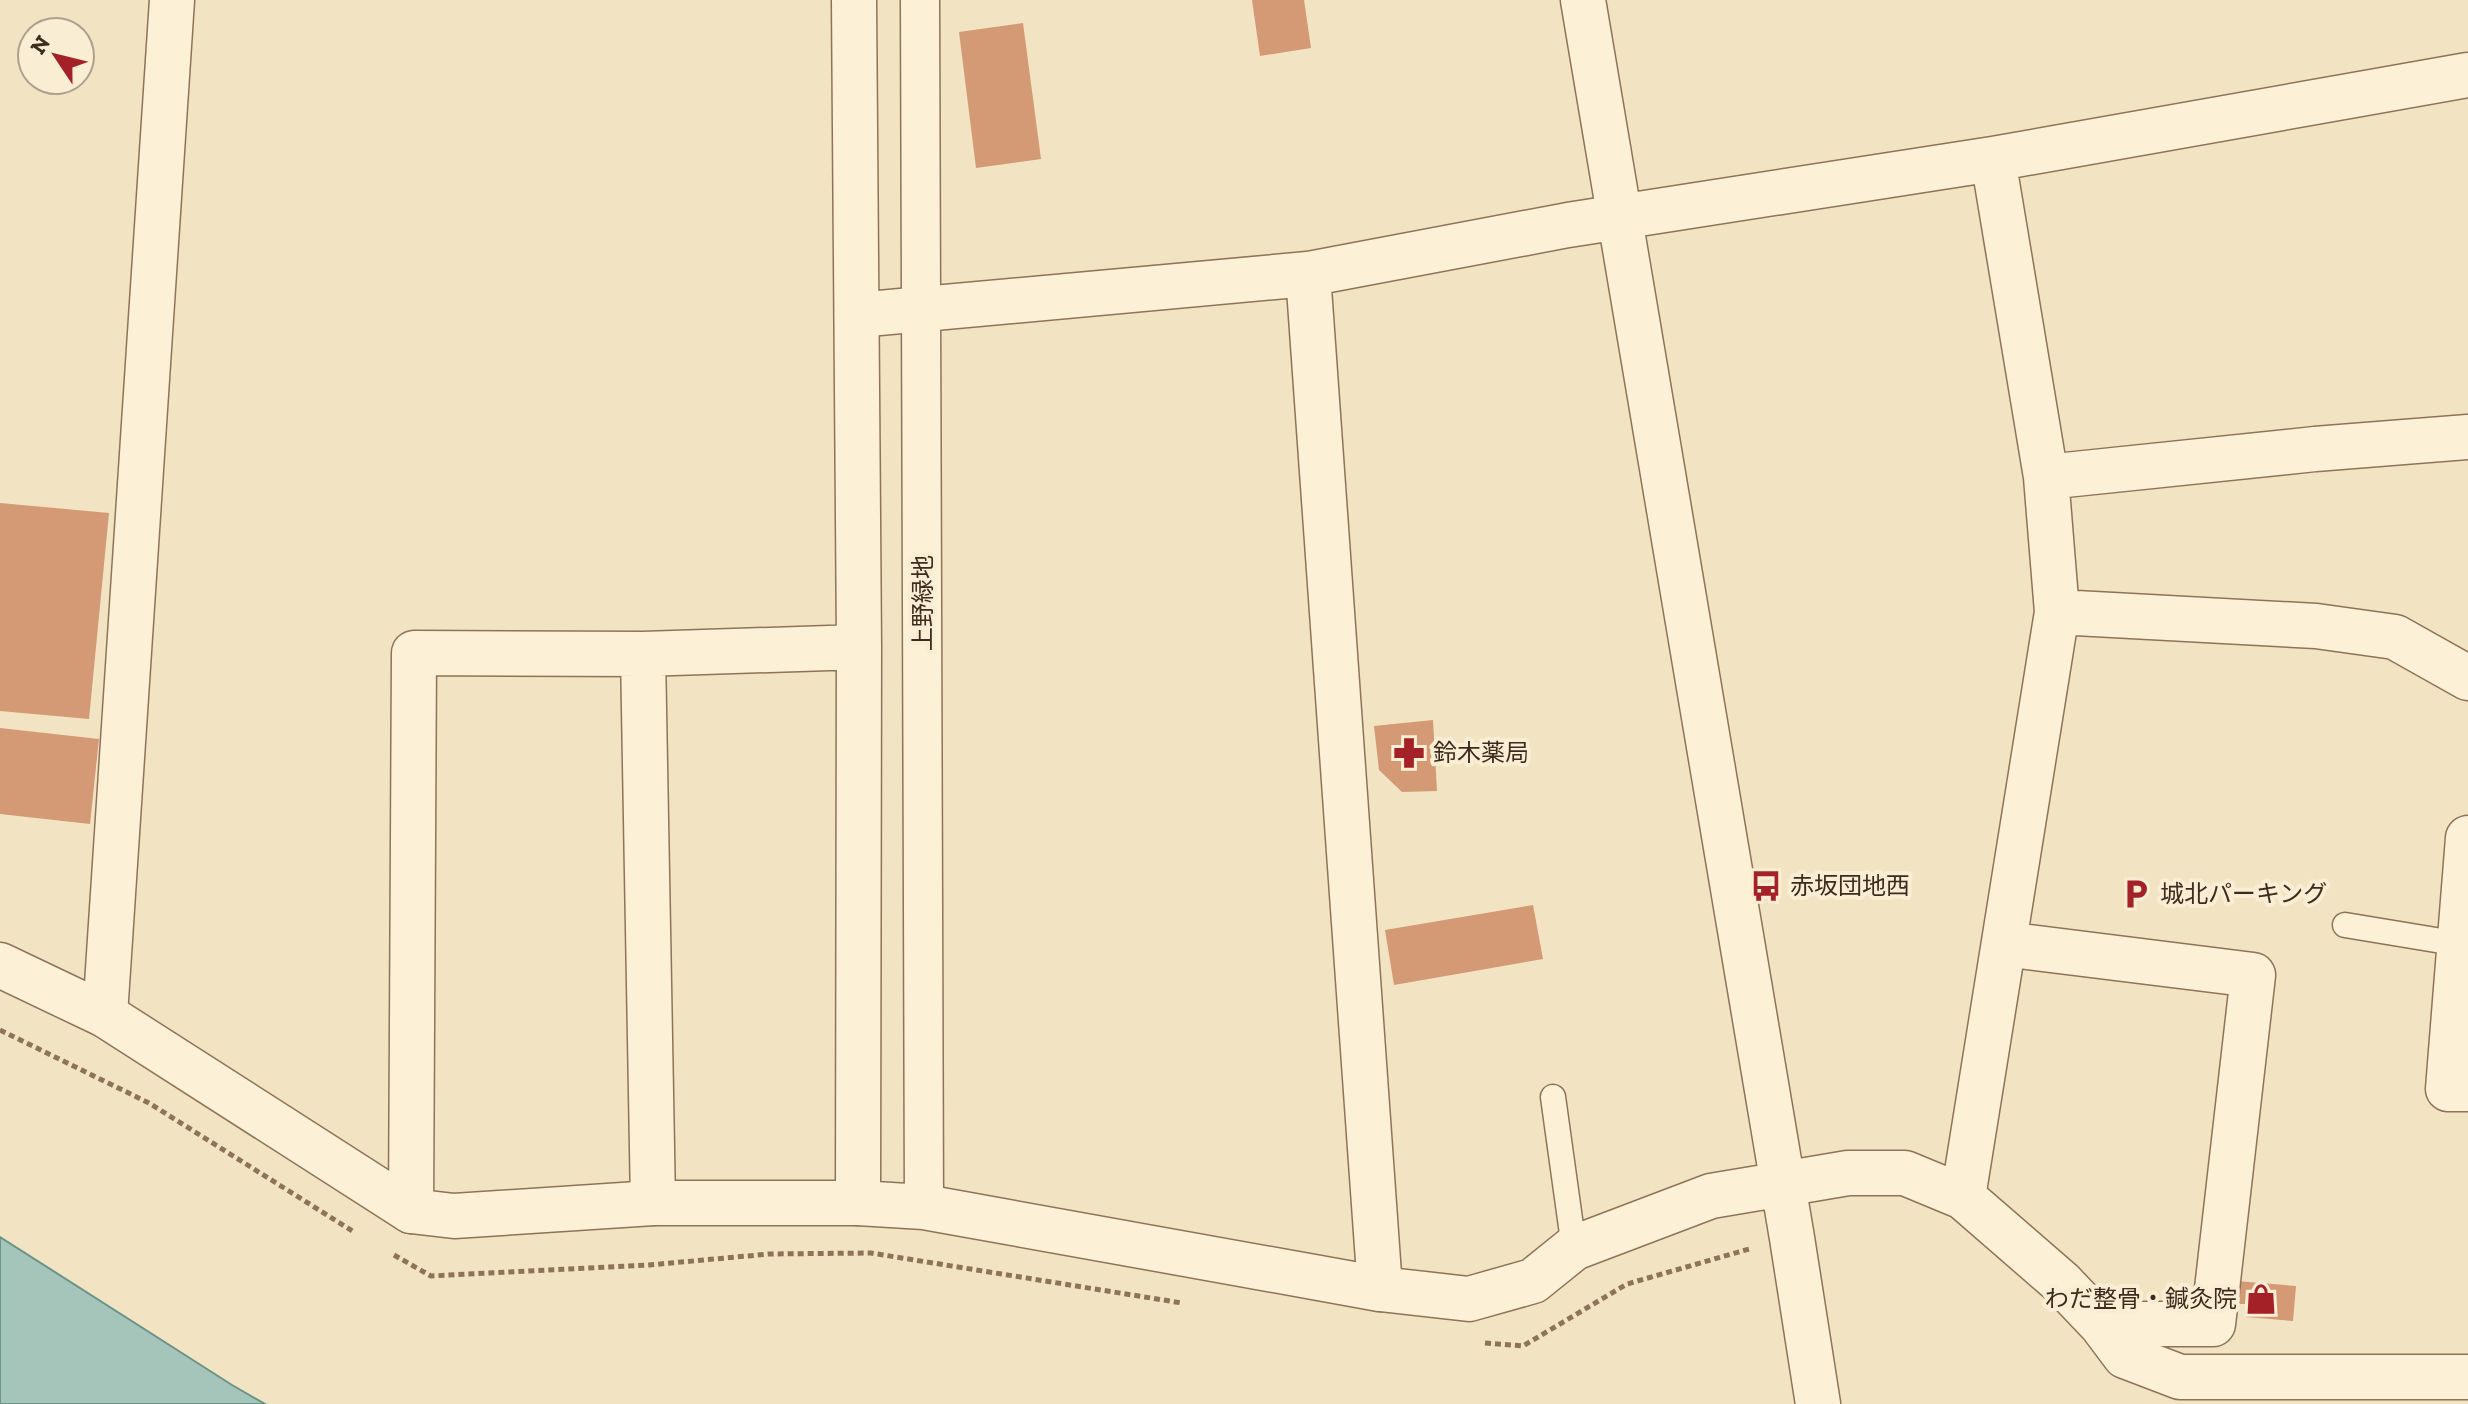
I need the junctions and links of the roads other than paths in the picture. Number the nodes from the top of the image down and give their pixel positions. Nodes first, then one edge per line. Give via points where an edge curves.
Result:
1 (172, 0) edge
2 (854, 0) edge
3 (920, 0) edge
4 (1583, 0) edge
5 (2468, 75) edge
6 (1993, 159) junction
7 (1619, 217) junction
8 (1308, 274) junction
9 (922, 309) junction
10 (857, 315) junction
11 (2468, 437) edge
12 (2046, 477) junction
13 (2057, 612) junction
14 (859, 647) junction
15 (643, 654) junction
16 (2468, 678) edge
17 (2468, 838) edge
18 (2345, 925) dead end
19 (2004, 944) junction
20 (2460, 944) junction
21 (0, 965) edge
22 (105, 1015) junction
23 (2468, 1089) edge
24 (1553, 1097) dead end
25 (1783, 1184) junction
26 (1963, 1197) junction
27 (653, 1203) junction
28 (858, 1203) junction
29 (924, 1207) junction
30 (411, 1211) junction
31 (1574, 1248) junction
32 (1380, 1289) junction
33 (2101, 1324) junction
34 (2468, 1377) edge
35 (1818, 1404) edge

1 - 22 street
2 - 10 street
3 - 9 street, 上野緑地
4 - 7 street
5 - 6 street
6 - 7 street
6 - 12 street
7 - 8 street
7 - 25 street
8 - 9 street
8 - 32 street
9 - 10 street
9 - 29 street, 上野緑地
10 - 14 street
11 - 12 street
12 - 13 street
13 - 16 street via 2316,626 2395,637
13 - 19 street
14 - 15 street
14 - 28 street
15 - 27 street
15 - 30 street via 414,653
17 - 20 street
18 - 20 lane
19 - 26 street
19 - 33 street via 2253,975 2213,1324
20 - 23 street via 2448,1089
21 - 22 street
22 - 30 street
24 - 31 lane
25 - 26 street via 1848,1173 1905,1173
25 - 31 street via 1711,1196
25 - 35 street
26 - 33 street
27 - 28 street
27 - 30 street via 454,1216
28 - 29 street
29 - 32 street
31 - 32 street via 1533,1281 1469,1299
33 - 34 street via 2125,1356 2180,1377

